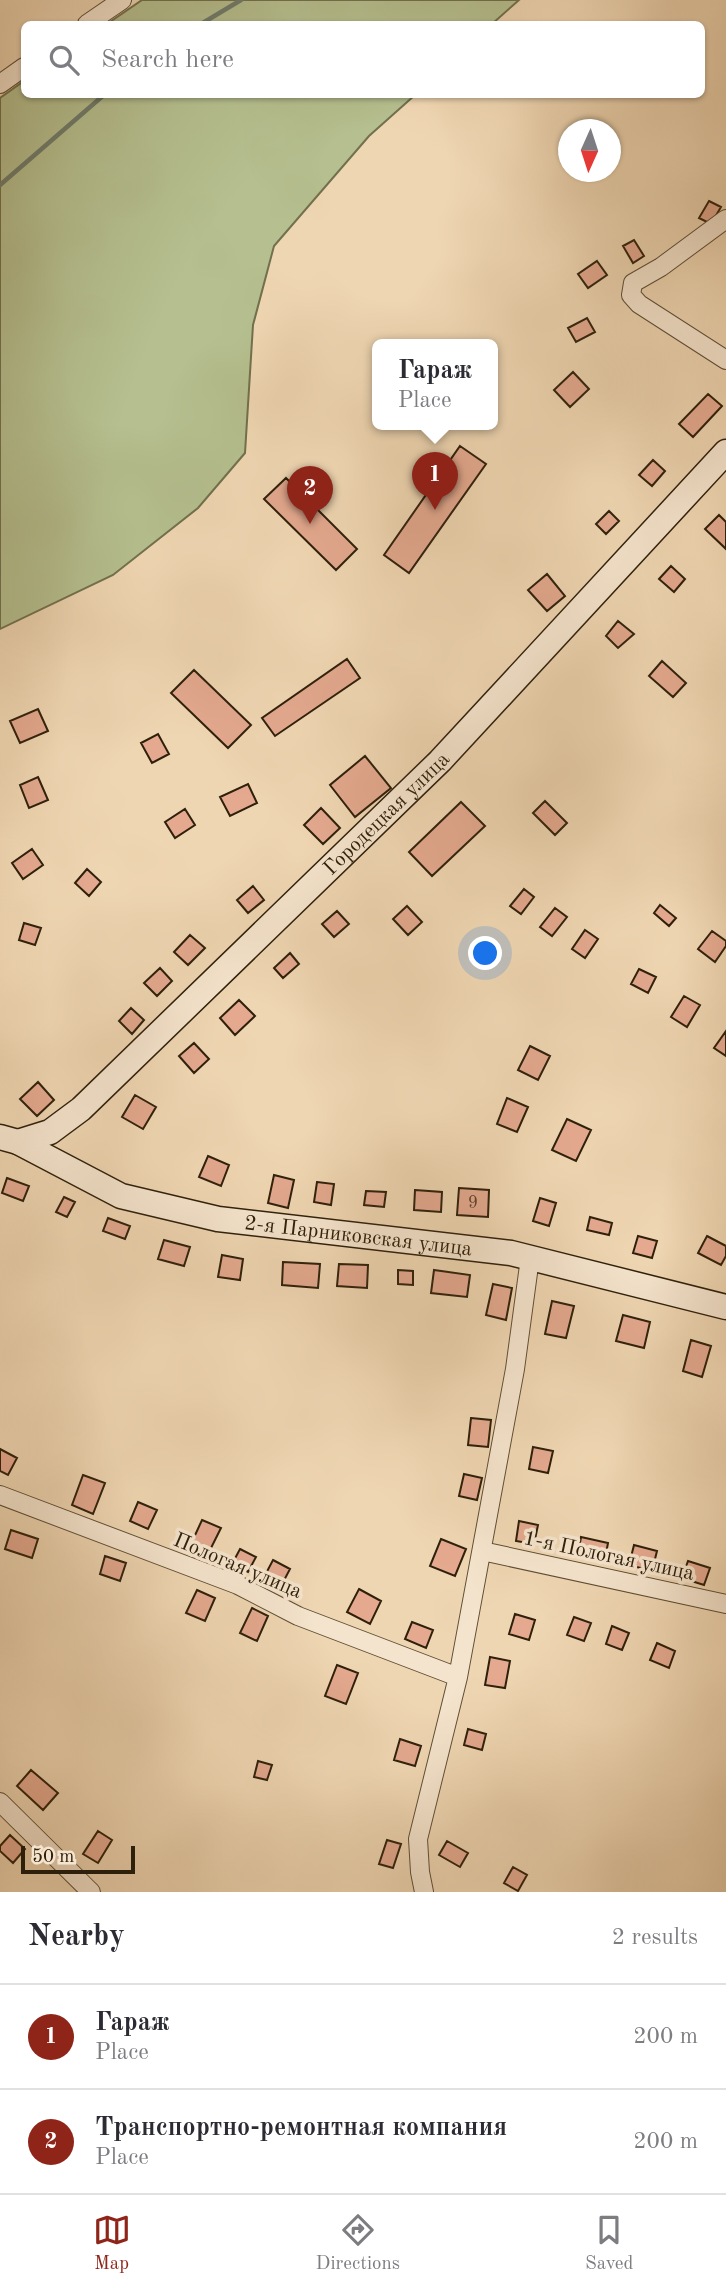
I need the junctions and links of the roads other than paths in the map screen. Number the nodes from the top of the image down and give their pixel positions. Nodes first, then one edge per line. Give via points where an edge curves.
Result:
1 (122, 0) edge
2 (92, 21) edge
3 (21, 69) edge
4 (0, 84) edge
5 (726, 219) edge
6 (726, 360) edge
7 (726, 452) edge
8 (9, 1139) edge
9 (530, 1258) junction
10 (726, 1307) edge
11 (0, 1495) edge
12 (482, 1551) junction
13 (726, 1604) edge
14 (458, 1677) junction
15 (0, 1802) edge
16 (92, 1892) edge
17 (424, 1892) edge

1 - 2 street
3 - 4 street
5 - 6 street via 633,283 631,295
7 - 8 street, Городецкая улица via 440,761 81,1109 50,1132
8 - 9 street, 2-я Парниковская улица via 121,1196 218,1219 511,1252
9 - 10 street, 2-я Парниковская улица
9 - 12 street
11 - 14 street, Пологая улица
12 - 13 street, 1-я Пологая улица
12 - 14 street
14 - 17 street via 418,1839
15 - 16 street

